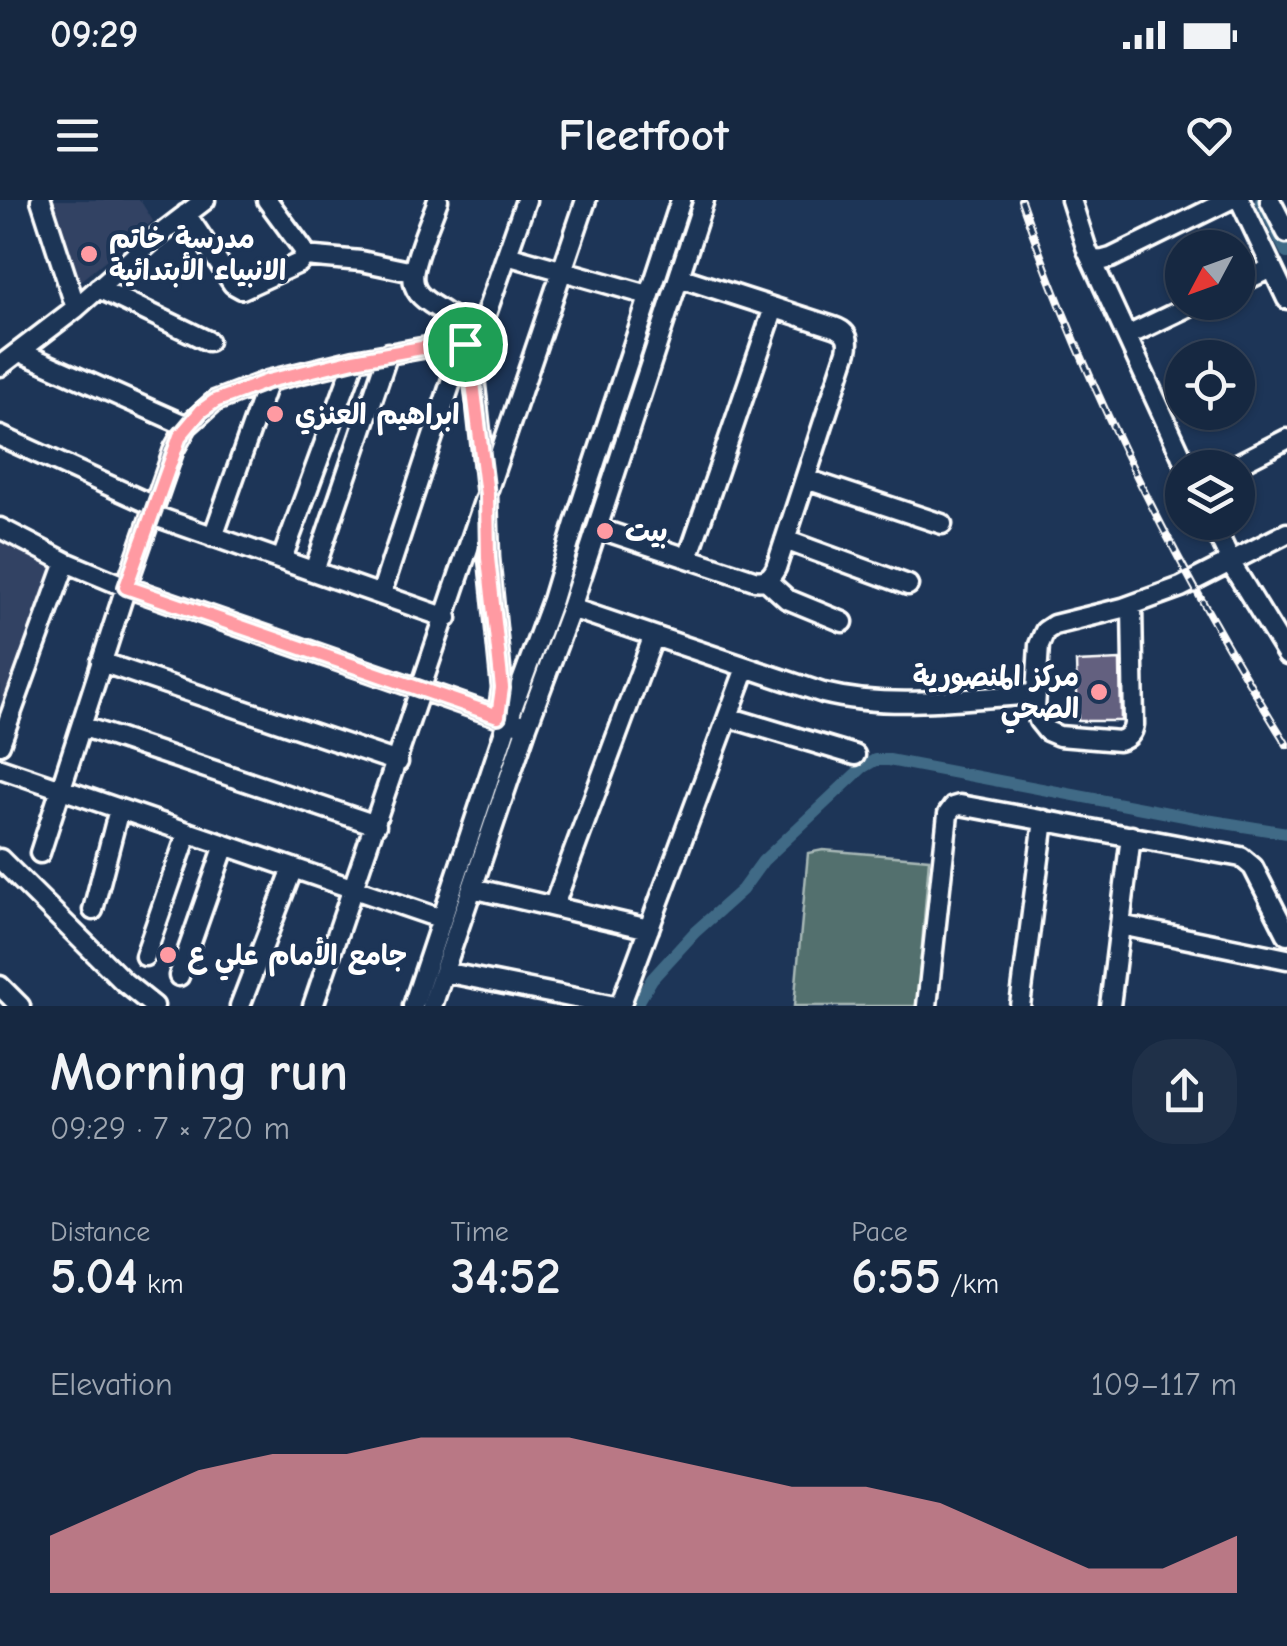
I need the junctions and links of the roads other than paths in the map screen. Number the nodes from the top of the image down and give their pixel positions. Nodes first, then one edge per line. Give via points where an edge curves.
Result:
1 (41, 200) edge
2 (205, 200) edge
3 (268, 200) edge
4 (438, 200) edge
5 (526, 200) edge
6 (586, 200) edge
7 (681, 200) edge
8 (704, 200) edge
9 (1071, 200) edge
10 (1230, 200) edge
11 (1240, 200) edge
12 (1270, 200) edge
13 (186, 214) junction
14 (1287, 233) edge
15 (507, 255) junction
16 (306, 256) junction
17 (1092, 259) junction
18 (1270, 268) junction
19 (563, 271) junction
20 (413, 272) junction
21 (1255, 276) edge
22 (678, 277) junction
23 (98, 288) junction
24 (648, 295) junction
25 (1287, 299) edge
26 (76, 308) junction
27 (774, 308) junction
28 (1165, 318) edge
29 (1127, 336) junction
30 (208, 341) dead end
31 (471, 345) junction
32 (20, 352) junction
33 (388, 353) junction
34 (1, 360) edge
35 (354, 360) junction
36 (473, 368) junction
37 (268, 381) junction
38 (187, 426) junction
39 (0, 436) edge
40 (1287, 439) edge
41 (1179, 450) edge
42 (1255, 455) edge
43 (806, 479) junction
44 (487, 495) junction
45 (153, 510) junction
46 (942, 524) dead end
47 (0, 528) edge
48 (597, 528) junction
49 (1287, 533) edge
50 (214, 537) junction
51 (785, 540) junction
52 (1221, 540) edge
53 (688, 558) junction
54 (282, 560) junction
55 (1231, 560) junction
56 (66, 562) junction
57 (314, 571) junction
58 (766, 580) junction
59 (908, 585) dead end
60 (126, 587) junction
61 (381, 594) junction
62 (1132, 606) junction
63 (570, 608) junction
64 (447, 618) junction
65 (843, 622) dead end
66 (1280, 628) edge
67 (653, 638) junction
68 (1287, 655) edge
69 (102, 662) junction
70 (746, 668) junction
71 (423, 688) junction
72 (1036, 694) junction
73 (728, 717) junction
74 (504, 718) junction
75 (81, 726) junction
76 (527, 726) junction
77 (0, 741) edge
78 (854, 756) dead end
79 (398, 762) junction
80 (0, 768) edge
81 (61, 789) junction
82 (119, 809) junction
83 (1044, 820) junction
84 (376, 825) junction
85 (188, 832) junction
86 (1131, 836) junction
87 (225, 845) junction
88 (40, 853) dead end
89 (293, 868) junction
90 (3, 870) edge
91 (472, 888) junction
92 (354, 889) junction
93 (554, 906) junction
94 (93, 910) dead end
95 (442, 919) junction
96 (1120, 925) junction
97 (648, 929) junction
98 (1287, 934) edge
99 (146, 956) dead end
100 (1287, 959) edge
101 (444, 972) junction
102 (180, 976) dead end
103 (0, 986) edge
104 (20, 1006) edge
105 (154, 1006) edge
106 (240, 1006) edge
107 (314, 1006) edge
108 (413, 1006) edge
109 (432, 1006) edge
110 (618, 1006) edge
111 (927, 1006) edge
112 (1020, 1006) edge
113 (1110, 1006) edge

1 - 26 street
2 - 13 street
3 - 16 street
4 - 20 street
5 - 15 street
6 - 19 street
7 - 24 street
8 - 22 street
9 - 17 street
10 - 17 street via 1111,258
11 - 18 street
12 - 14 street
13 - 16 street via 242,289
13 - 23 street
15 - 19 street
15 - 31 street
16 - 20 street
17 - 29 street
18 - 21 street
18 - 25 street
19 - 24 street
19 - 44 street
20 - 31 street via 422,300 450,316
22 - 27 street
22 - 48 street
23 - 26 street
23 - 30 street
24 - 74 street via 552,600
26 - 32 street
27 - 43 street via 841,330 849,343
27 - 53 street
28 - 29 street
29 - 41 street
31 - 33 street
31 - 36 street
32 - 34 street
32 - 38 street
33 - 35 street
33 - 57 street
35 - 37 street
35 - 54 street
36 - 44 street
36 - 61 street via 452,378
37 - 38 street via 215,401
37 - 50 street
38 - 45 street
39 - 45 street
40 - 42 street
43 - 46 street
43 - 51 street
44 - 64 street
44 - 74 street
45 - 50 street
45 - 60 street
47 - 56 street
48 - 53 street
48 - 63 street
49 - 55 street
50 - 54 street
51 - 58 street
51 - 59 street
52 - 55 street
53 - 58 street
54 - 57 street
55 - 62 street
55 - 66 street
56 - 60 street
56 - 77 street
57 - 61 street
58 - 65 street via 787,599
60 - 69 street
60 - 71 street
61 - 64 street
62 - 72 street via 1046,630 1038,645
62 - 72 street via 1130,735 1115,741 1053,734 1036,715
63 - 67 street
63 - 76 street
64 - 71 street
66 - 68 street
67 - 70 street
67 - 93 street
69 - 75 street
69 - 79 street
70 - 72 street via 822,694 874,702
70 - 73 street
71 - 74 street
71 - 79 street
73 - 78 street
73 - 97 street
74 - 76 street
74 - 95 street
75 - 81 street
75 - 84 street
76 - 91 street
79 - 84 street
80 - 81 street
81 - 82 street
81 - 88 street
82 - 85 street
82 - 94 street
83 - 86 street
83 - 111 street via 960,804 948,814
83 - 112 street
84 - 92 street
85 - 87 street
85 - 99 street
86 - 96 street
86 - 98 street via 1246,860
87 - 89 street
87 - 102 street
89 - 92 street
89 - 106 street
90 - 105 street
91 - 93 street
91 - 101 street
92 - 95 street
92 - 107 street
93 - 97 street
95 - 108 street
96 - 100 street
96 - 113 street
97 - 110 street
101 - 109 street
101 - 110 street
103 - 104 street

